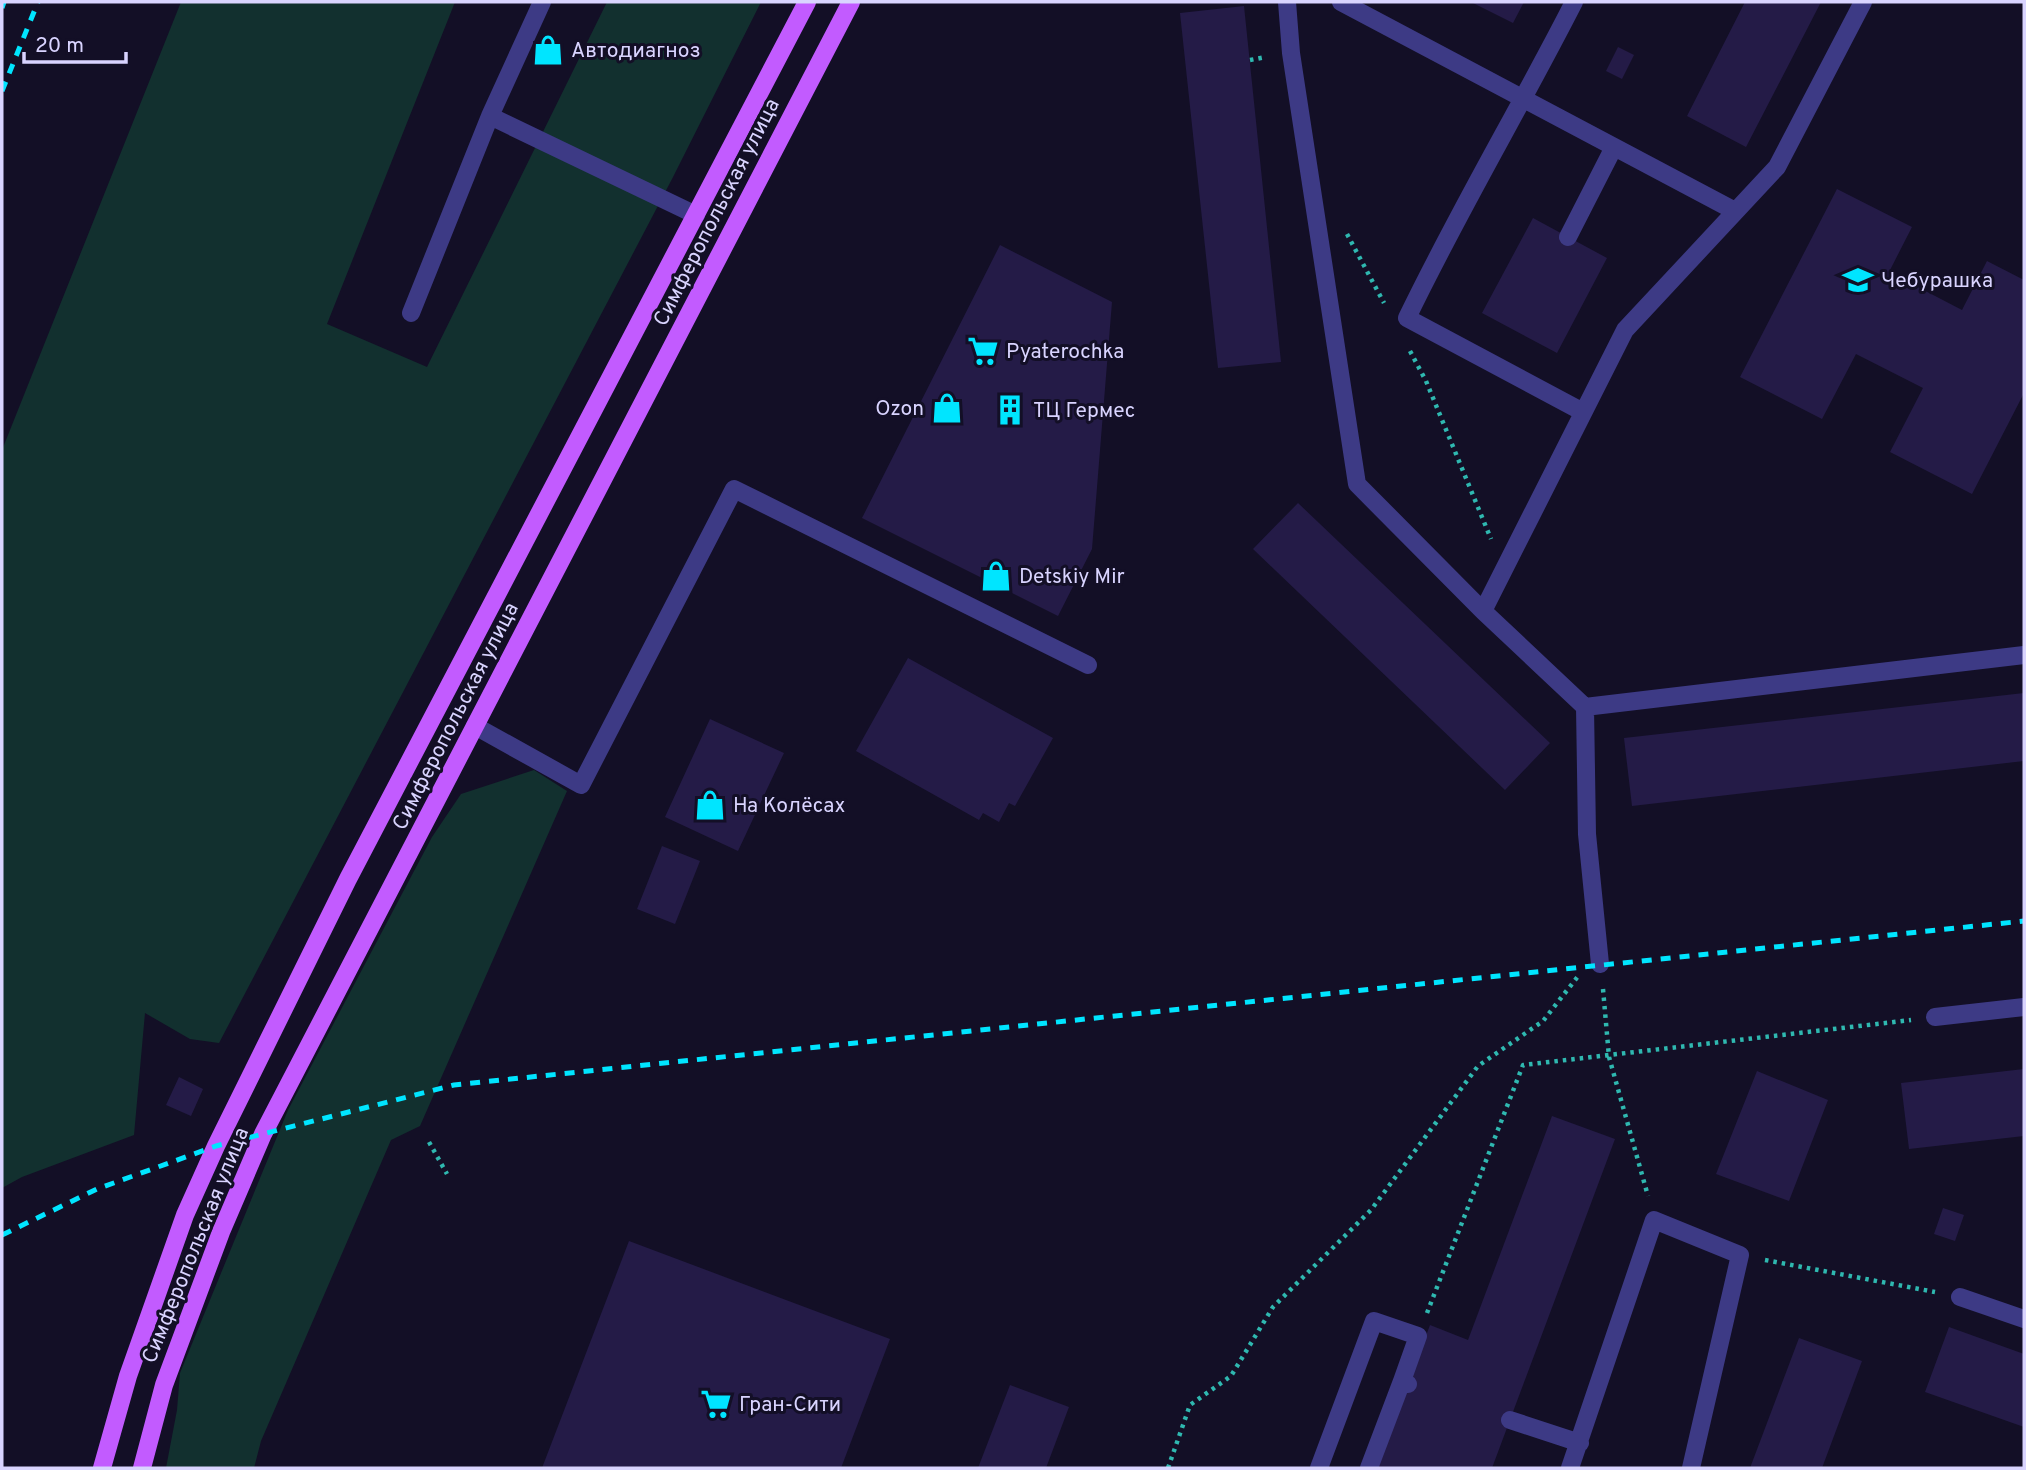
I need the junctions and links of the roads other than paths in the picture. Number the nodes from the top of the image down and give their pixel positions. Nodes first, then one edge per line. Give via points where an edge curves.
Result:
1 (542, 2) edge
2 (807, 2) edge
3 (851, 2) edge
4 (1287, 2) edge
5 (1341, 2) edge
6 (1574, 2) edge
7 (1863, 2) edge
8 (1524, 100) junction
9 (490, 116) junction
10 (1614, 147) junction
11 (1735, 211) junction
12 (696, 215) junction
13 (1568, 237) dead end
14 (411, 313) dead end
15 (1583, 412) junction
16 (1483, 611) junction
17 (2024, 655) edge
18 (1088, 665) dead end
19 (1584, 707) junction
20 (475, 726) junction
21 (1593, 965) road end
22 (2024, 1007) edge
23 (1935, 1017) road end
24 (1960, 1297) road end
25 (2024, 1319) edge
26 (1510, 1420) dead end
27 (1580, 1443) junction
28 (102, 1468) edge
29 (142, 1468) edge
30 (1319, 1468) edge
31 (1368, 1468) edge
32 (1570, 1468) edge
33 (1692, 1468) edge

1 - 9 lane
2 - 12 main road, Симферопольская улица
3 - 20 main road, Симферопольская улица
4 - 16 lane via 1357,484
5 - 8 lane
6 - 8 lane
7 - 11 lane via 1777,167
8 - 10 lane
8 - 15 lane via 1407,318
9 - 12 lane
9 - 14 lane
10 - 11 lane
10 - 13 lane
11 - 15 lane via 1625,330
12 - 28 main road, Симферопольская улица via 348,879 216,1146 186,1214 128,1376
15 - 16 lane
16 - 19 lane
17 - 19 lane
18 - 20 lane via 734,489 581,785
19 - 21 lane
20 - 29 main road, Симферопольская улица via 264,1134 221,1232 164,1385
22 - 23 lane
24 - 25 lane
26 - 27 lane
27 - 32 lane
27 - 33 lane via 1654,1220 1740,1255
30 - 31 lane via 1374,1321 1418,1336 1405,1383

